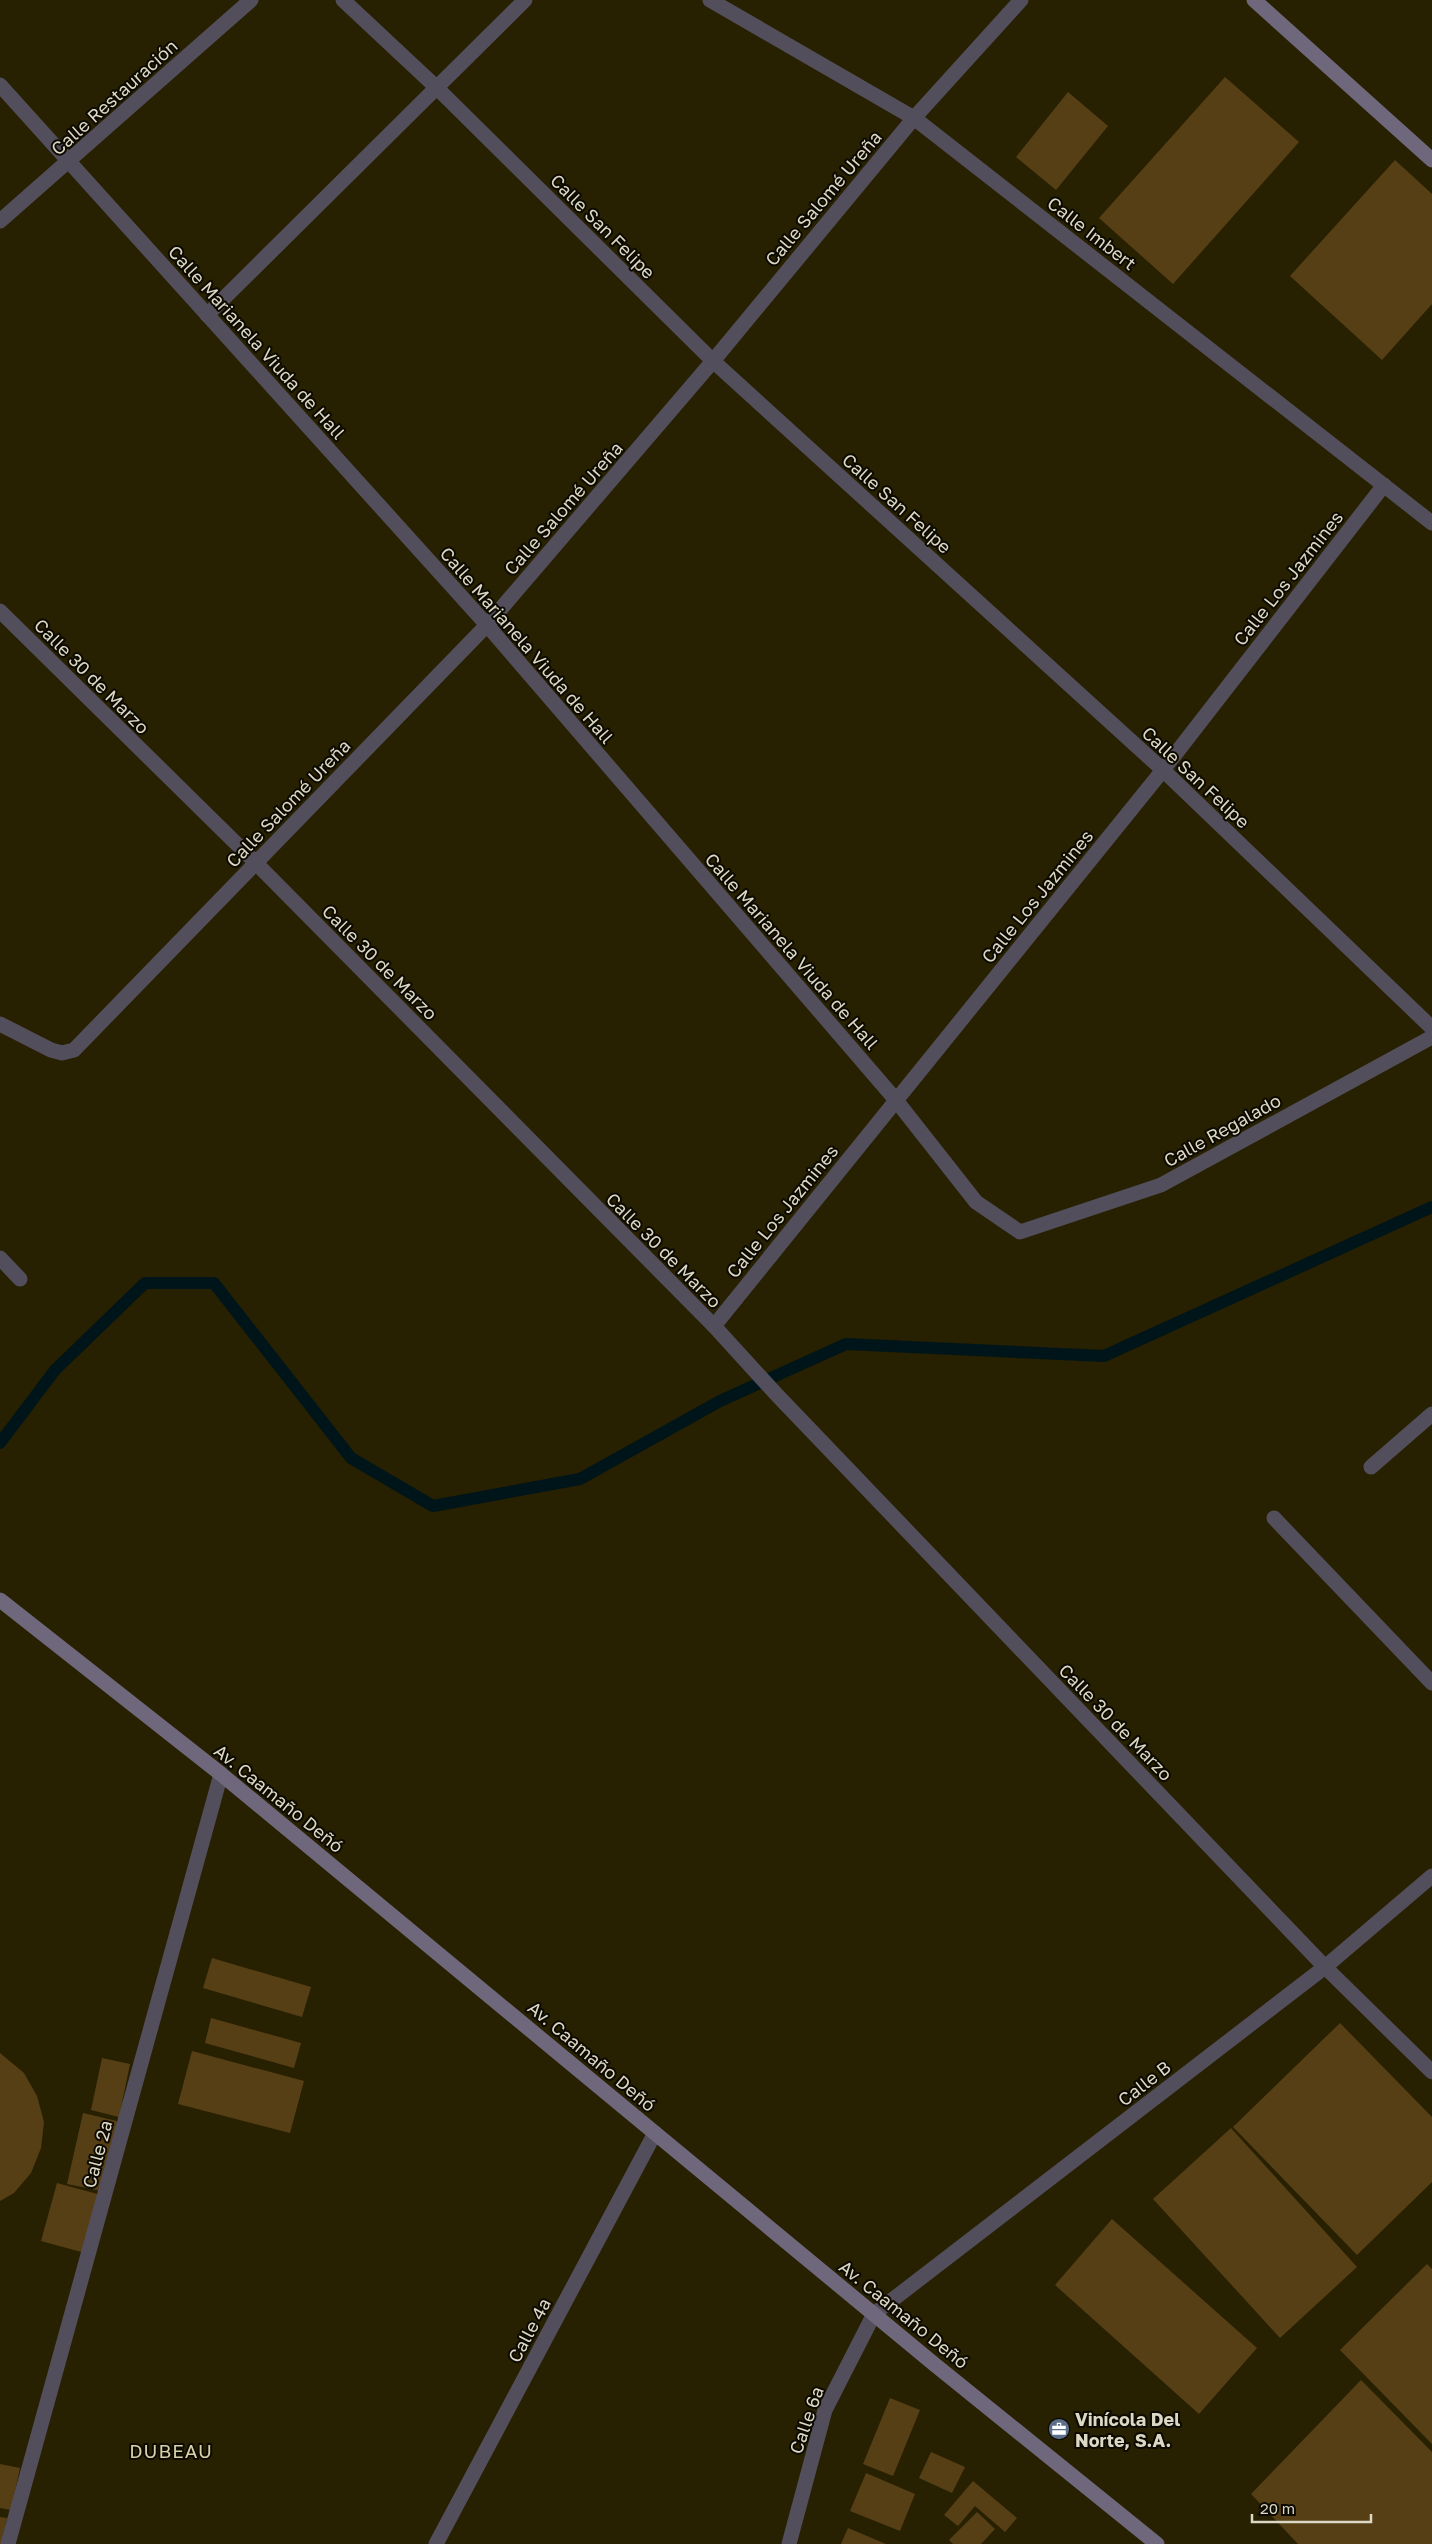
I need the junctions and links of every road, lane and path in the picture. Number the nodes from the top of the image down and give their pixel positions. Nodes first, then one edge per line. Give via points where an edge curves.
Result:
1 (252, 0) edge
2 (343, 0) edge
3 (526, 0) edge
4 (710, 0) edge
5 (1021, 0) edge
6 (1254, 0) edge
7 (0, 85) edge
8 (436, 87) junction
9 (914, 118) junction
10 (1432, 160) edge
11 (69, 162) junction
12 (0, 221) edge
13 (207, 315) junction
14 (713, 361) junction
15 (1384, 485) junction
16 (1432, 523) edge
17 (0, 612) edge
18 (487, 625) junction
19 (1163, 770) junction
20 (256, 863) junction
21 (0, 1024) edge
22 (1432, 1028) edge
23 (1432, 1038) edge
24 (895, 1099) junction
25 (1020, 1232) joint
26 (0, 1258) edge
27 (20, 1279) dead end
28 (714, 1326) junction
29 (1432, 1414) edge
30 (1371, 1467) dead end
31 (1274, 1518) dead end
32 (0, 1600) edge
33 (1432, 1683) edge
34 (221, 1774) junction
35 (1432, 1876) edge
36 (1326, 1967) junction
37 (1432, 2072) edge
38 (655, 2133) junction
39 (874, 2314) junction
40 (8, 2544) edge
41 (436, 2544) edge
42 (788, 2544) edge
43 (1157, 2544) edge

1 - 11 street, Calle Restauración
2 - 8 street, Calle San Felipe
3 - 8 street
4 - 9 street, Calle Imbert
5 - 9 street, Calle Salomé Ureña
6 - 10 main road
7 - 11 street, Calle Marianela Viuda de Hall
8 - 13 street
8 - 14 street, Calle San Felipe
9 - 14 street, Calle Salomé Ureña
9 - 15 street, Calle Imbert
11 - 12 street, Calle Restauración
11 - 13 street, Calle Marianela Viuda de Hall
13 - 18 street, Calle Marianela Viuda de Hall
14 - 18 street, Calle Salomé Ureña
14 - 19 street, Calle San Felipe
15 - 16 street, Calle Imbert
15 - 19 street, Calle Los Jazmines
17 - 20 street, Calle 30 de Marzo
18 - 20 street, Calle Salomé Ureña
18 - 24 street, Calle Marianela Viuda de Hall
19 - 22 street, Calle San Felipe
19 - 24 street, Calle Los Jazmines
20 - 21 street, Calle Salomé Ureña via 74,1050 62,1053
20 - 28 street, Calle 30 de Marzo
23 - 25 street, Calle Regalado via 1161,1185
24 - 25 street, Calle Marianela Viuda de Hall via 976,1202
24 - 28 street, Calle Los Jazmines
26 - 27 street
28 - 36 street, Calle 30 de Marzo
29 - 30 street
31 - 33 street
32 - 34 main road, Av. Caamaño Deñó
34 - 38 main road, Av. Caamaño Deñó
34 - 40 street, Calle 2ª
35 - 36 street, Calle B
36 - 37 street, Calle 30 de Marzo
36 - 39 street, Calle B
38 - 39 main road, Av. Caamaño Deñó
38 - 41 street, Calle 4ª
39 - 42 street, Calle 6ª via 825,2410
39 - 43 main road, Av. Caamaño Deñó

